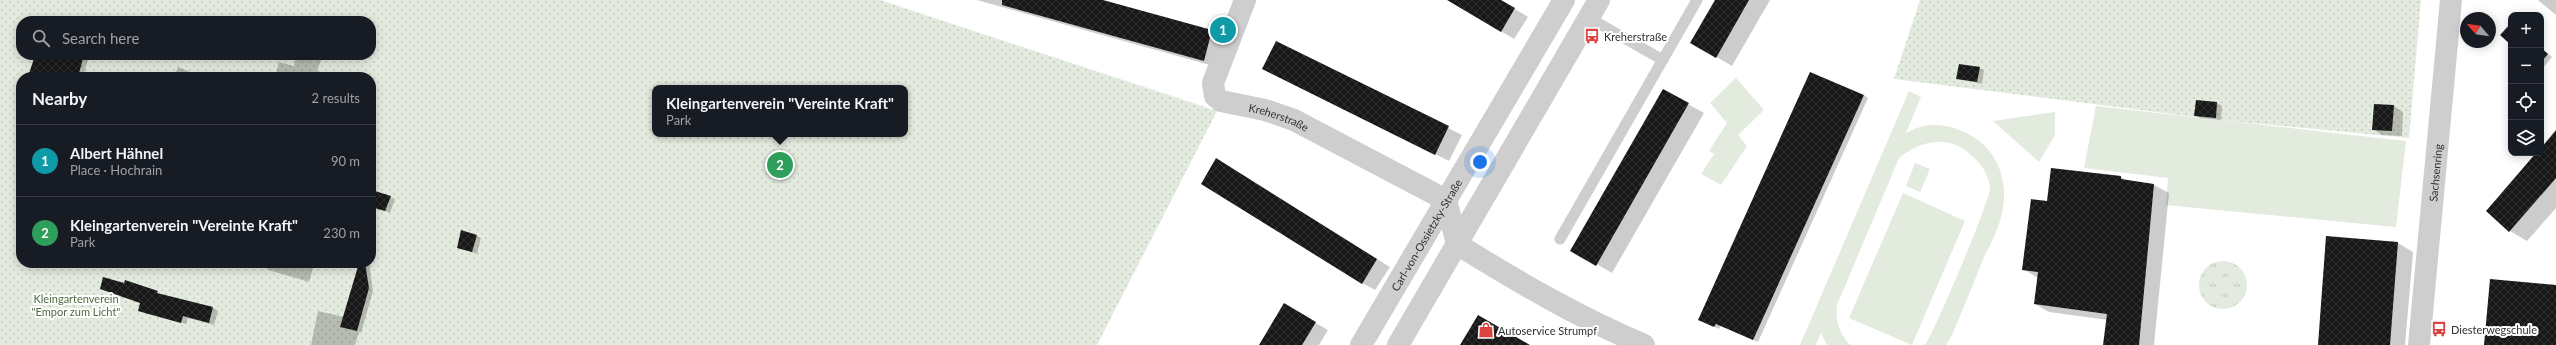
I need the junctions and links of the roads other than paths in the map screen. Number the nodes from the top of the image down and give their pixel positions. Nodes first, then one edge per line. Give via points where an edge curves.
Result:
1 (1245, 0) edge
2 (1564, 0) edge
3 (1697, 0) edge
4 (2451, 0) edge
5 (1594, 9) edge
6 (1663, 60) junction
7 (1446, 200) junction
8 (1560, 240) dead end
9 (1457, 244) junction
10 (1361, 345) edge
11 (1398, 345) edge
12 (1644, 345) edge
13 (2419, 345) edge

1 - 7 street, Kreherstraße via 1212,83 1214,96 1226,102 1294,120
2 - 7 street, Carl-von-Ossietzky-Straße
3 - 6 lane
4 - 13 street, Sachsenring
5 - 6 lane
5 - 9 street
6 - 8 lane
7 - 9 street
7 - 10 street, Carl-von-Ossietzky-Straße
9 - 11 street
9 - 12 street via 1531,290 1603,328

